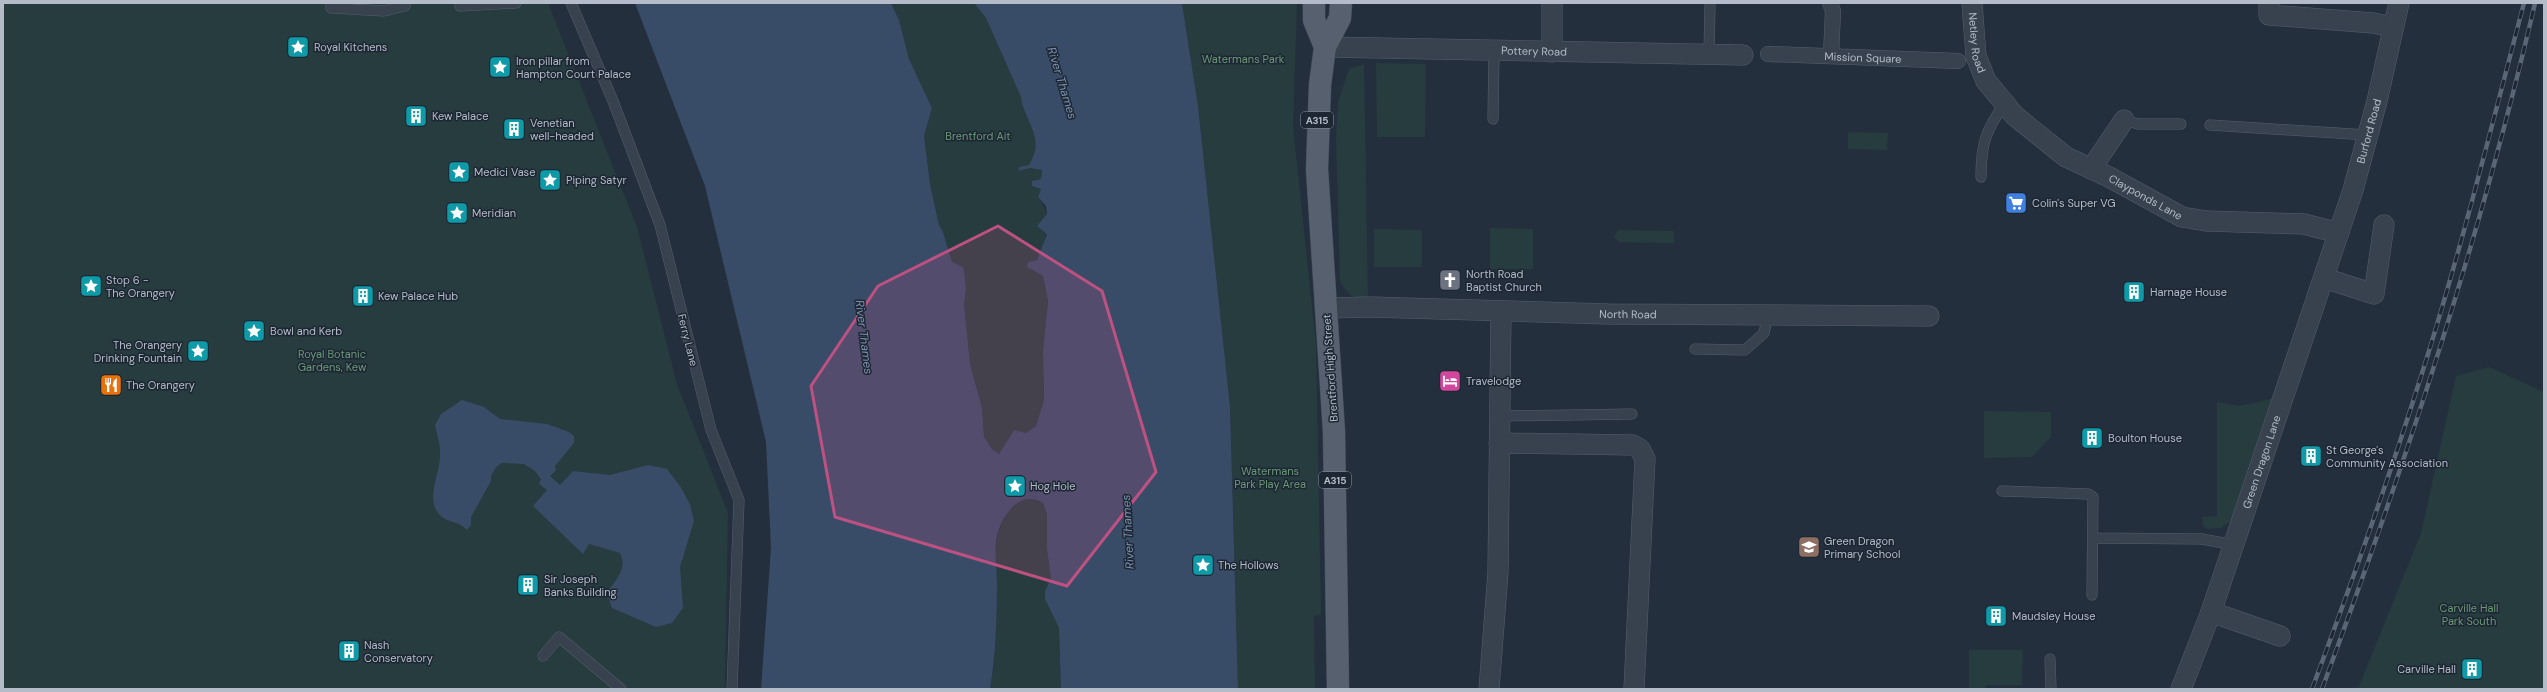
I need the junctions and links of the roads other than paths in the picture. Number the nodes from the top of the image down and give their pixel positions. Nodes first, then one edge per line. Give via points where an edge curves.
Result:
1 (331, 3) edge
2 (406, 3) edge
3 (460, 3) edge
4 (516, 3) edge
5 (571, 3) edge
6 (1314, 3) edge
7 (1341, 3) edge
8 (1552, 3) edge
9 (1710, 3) edge
10 (1830, 3) edge
11 (1972, 3) edge
12 (2269, 3) edge
13 (2399, 3) edge
14 (2393, 27) junction
15 (1325, 47) junction
16 (1494, 50) junction
17 (1552, 52) junction
18 (1709, 54) junction
19 (1768, 54) dead end
20 (1743, 55) dead end
21 (1831, 56) junction
22 (1958, 60) dead end
23 (1986, 82) joint
24 (2005, 103) junction
25 (1493, 119) dead end
26 (2124, 120) joint
27 (2181, 124) dead end
28 (2210, 125) dead end
29 (2368, 135) junction
30 (2091, 169) junction
31 (1981, 177) dead end
32 (2384, 225) dead end
33 (2339, 233) junction
34 (2324, 278) junction
35 (1326, 308) junction
36 (1501, 311) junction
37 (1768, 315) junction
38 (1930, 316) dead end
39 (1695, 350) dead end
40 (1632, 414) dead end
41 (1500, 416) junction
42 (1499, 443) junction
43 (2002, 491) dead end
44 (2094, 538) junction
45 (2234, 545) junction
46 (2092, 595) dead end
47 (2211, 612) junction
48 (2280, 636) dead end
49 (543, 656) dead end
50 (2050, 659) dead end
51 (621, 689) edge
52 (732, 689) edge
53 (1338, 689) edge
54 (1489, 689) edge
55 (1634, 689) edge
56 (2051, 689) edge
57 (2181, 689) edge

1 - 2 lane via 331,8 384,10 405,6
3 - 4 lane via 460,6 480,6
5 - 52 lane, Ferry Lane via 613,101 660,225 710,430 739,500
6 - 15 main road, Brentford High Street / A315 via 1314,20
7 - 15 main road, Brentford High Street / A315 via 1340,18
8 - 17 street
9 - 18 lane
10 - 21 street via 1833,10
11 - 23 street, Netley Road via 1976,56
12 - 14 street via 2269,15 2373,23
13 - 14 street, Burford Road
14 - 29 street, Burford Road
15 - 16 street, Pottery Road
15 - 35 main road, Brentford High Street / A315 via 1318,107 1317,169
16 - 17 street, Pottery Road
16 - 25 lane
17 - 18 street, Pottery Road
18 - 20 street, Pottery Road
19 - 21 street, Mission Square
21 - 22 street, Mission Square
23 - 24 street, Clayponds Lane
24 - 30 street, Clayponds Lane via 2015,116 2057,152
24 - 31 lane via 1985,134 1981,153
26 - 27 lane via 2138,124
26 - 30 street
28 - 29 lane
29 - 33 street, Burford Road
30 - 33 street, Clayponds Lane via 2182,217 2206,221 2304,224
32 - 34 street via 2374,294
33 - 34 street, Green Dragon Lane
34 - 45 street, Green Dragon Lane
35 - 36 street, North Road
35 - 53 main road, Brentford High Street / A315 via 1335,482
36 - 37 street, North Road
36 - 41 street
37 - 38 street, North Road
37 - 39 lane via 1764,333 1745,350
40 - 41 lane
41 - 42 street
42 - 54 street via 1498,572
42 - 55 street via 1633,445 1640,449 1645,459
43 - 44 lane via 2088,494 2094,502
44 - 45 lane via 2202,539
44 - 46 lane
45 - 47 street, Green Dragon Lane
47 - 48 street
47 - 57 street, Green Dragon Lane
49 - 51 lane via 559,637
50 - 56 lane

